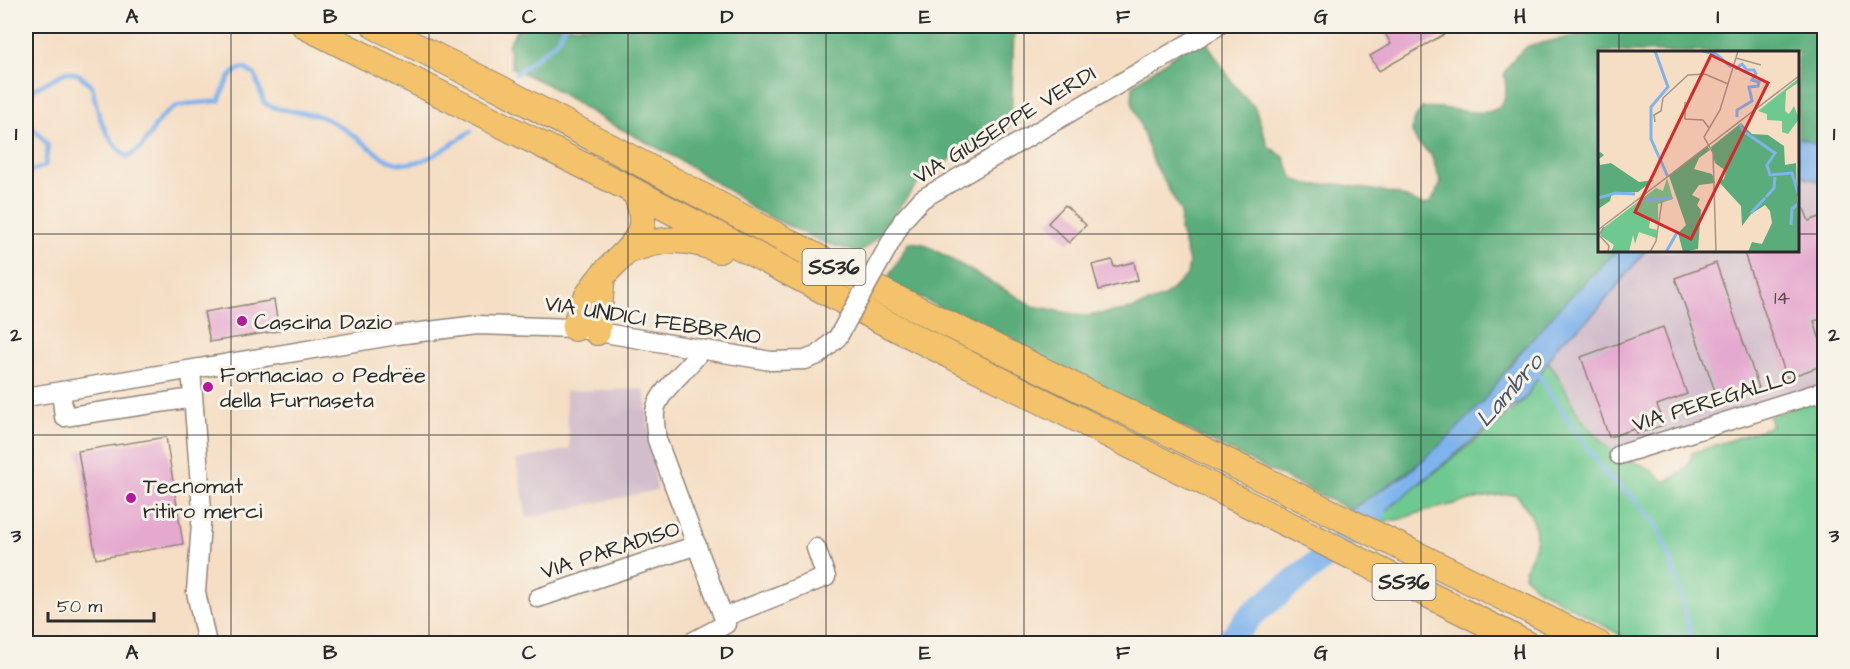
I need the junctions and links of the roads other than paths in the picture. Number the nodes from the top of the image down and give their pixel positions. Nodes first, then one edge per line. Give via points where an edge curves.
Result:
1 (305, 26) edge
2 (375, 26) edge
3 (1218, 26) edge
4 (634, 192) junction
5 (630, 250) junction
6 (882, 321) junction
7 (586, 330) junction
8 (838, 337) joint
9 (700, 350) junction
10 (191, 370) junction
11 (61, 391) junction
12 (1824, 391) edge
13 (26, 397) edge
14 (193, 398) junction
15 (1619, 455) dead end
16 (697, 545) junction
17 (816, 549) dead end
18 (538, 598) dead end
19 (724, 617) junction
20 (1523, 641) edge
21 (207, 644) edge
22 (688, 644) edge
23 (1598, 644) edge

1 - 4 highway, SS36
2 - 23 highway, SS36 via 881,291
3 - 8 street, VIA GIUSEPPE VERDI, bridge via 922,199 903,220
4 - 5 highway via 643,219
4 - 6 highway, SS36
5 - 6 highway via 664,239 695,241 830,306
5 - 7 highway via 602,276
6 - 20 highway, SS36
7 - 9 street, VIA UNDICI FEBBRAIO
7 - 10 street, VIA UNDICI FEBBRAIO via 477,325
8 - 9 street, VIA UNDICI FEBBRAIO via 818,356 795,361 748,359
9 - 16 street, VIA PARADISO via 691,366 662,396 656,407 655,423 657,440
10 - 11 street, VIA UNDICI FEBBRAIO
10 - 14 street
11 - 13 street, VIA UNDICI FEBBRAIO
11 - 14 street via 64,417
12 - 15 street, VIA PEREGALLO
14 - 21 street via 202,510 196,592
16 - 18 street, VIA PARADISO
16 - 19 street, VIA PARADISO
17 - 19 street via 826,577
19 - 22 street via 726,624

